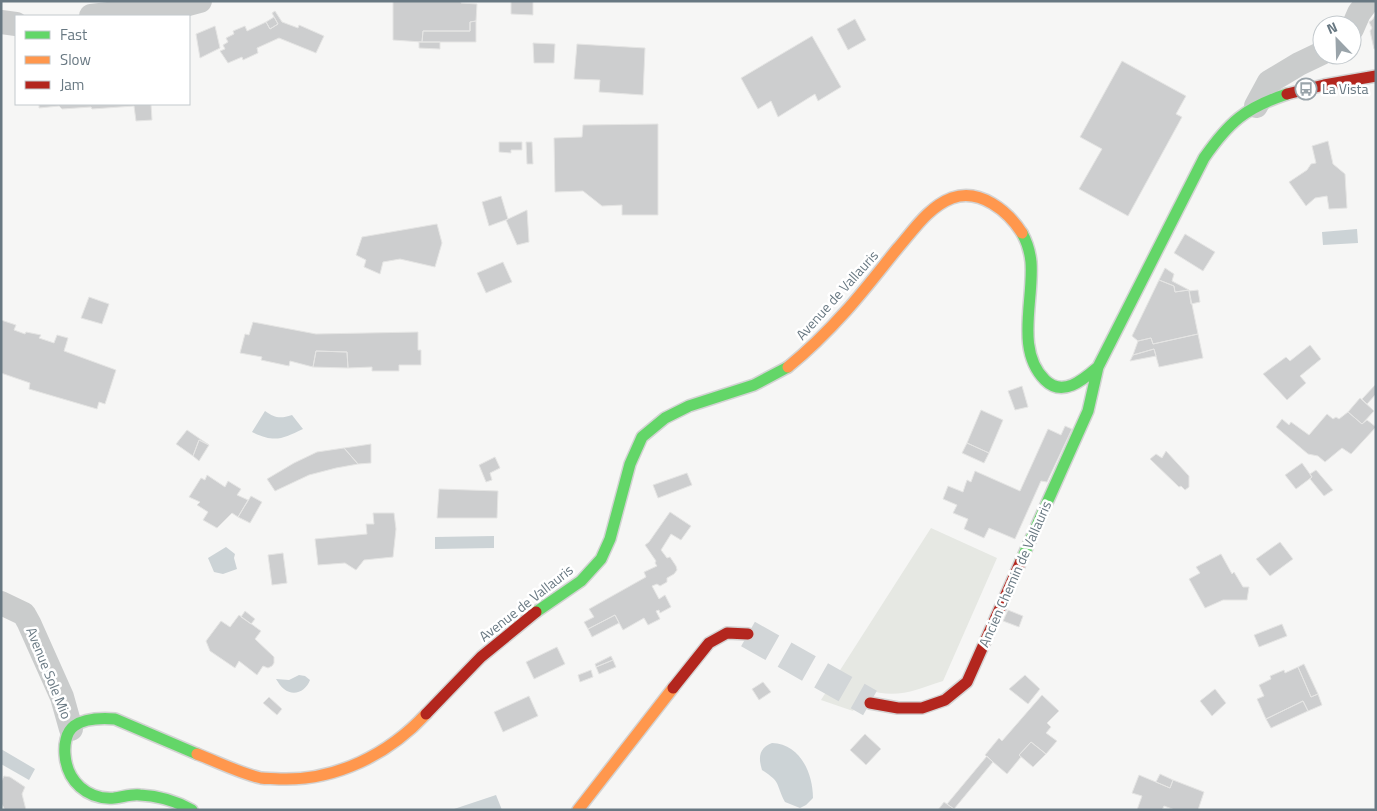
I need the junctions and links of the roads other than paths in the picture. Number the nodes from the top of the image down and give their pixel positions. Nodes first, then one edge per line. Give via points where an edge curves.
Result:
1 (200, 1) edge
2 (1368, 1) edge
3 (100, 15) edge
4 (1358, 15) edge
5 (1, 22) edge
6 (15, 24) edge
7 (1312, 58) edge
8 (1376, 76) edge
9 (1256, 106) junction
10 (1098, 367) junction
11 (1, 603) edge
12 (748, 634) tunnel mouth
13 (870, 703) tunnel mouth
14 (71, 729) junction
15 (192, 810) edge
16 (578, 810) edge

1 - 3 street
2 - 4 street
5 - 6 street
7 - 9 street via 1269,82
8 - 9 main road, Avenue de Vallauris via 1306,89
9 - 10 main road, Avenue de Vallauris via 1240,115 1221,134 1204,158
10 - 13 main road, Ancien Chemin de Vallauris via 1088,411 967,682 954,695 917,709
10 - 14 main road, Avenue de Vallauris via 1076,386 1051,386 1042,378 1034,368 1030,353 1030,283 1024,237 1001,208 976,197 953,196 924,217 810,350 754,386 689,406 665,418 642,437 630,464 610,539 601,559 581,581 532,615 481,657 422,719 386,749 351,768 315,777 262,778 115,719 97,718 81,722
11 - 14 street, Avenue Sole Mio via 27,618 62,697
12 - 16 main road via 733,631 709,643
14 - 15 main road via 64,756 77,787 90,795 111,798 138,794 162,798

